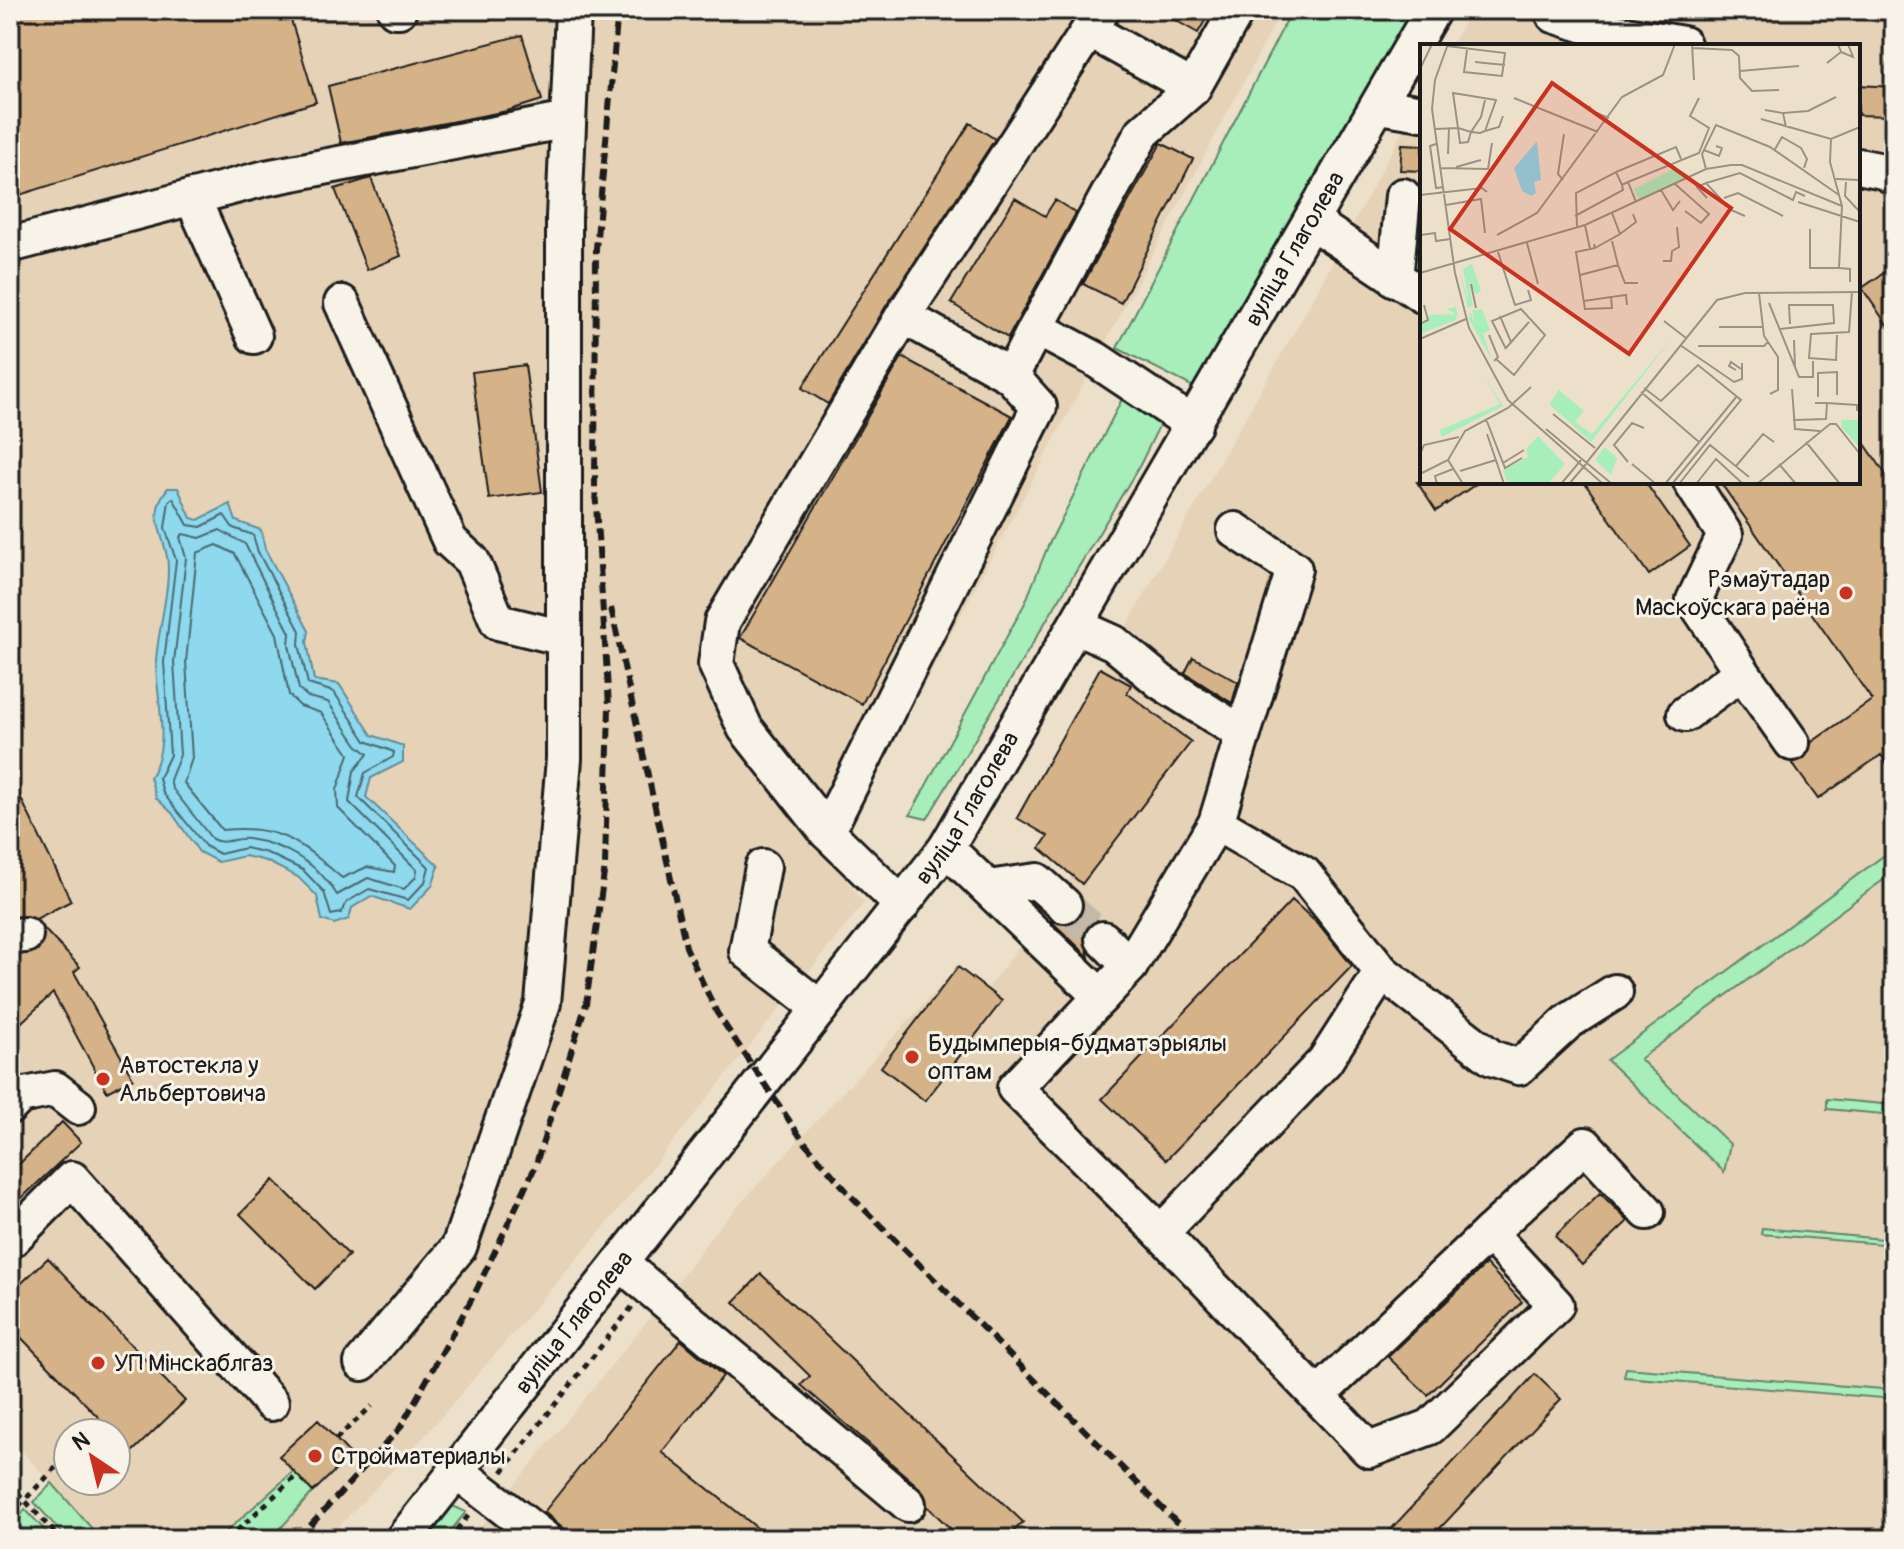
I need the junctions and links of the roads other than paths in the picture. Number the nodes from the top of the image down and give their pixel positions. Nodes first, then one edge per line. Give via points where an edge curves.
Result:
1 (573, 10) edge
2 (1237, 10) edge
3 (1433, 10) edge
4 (1557, 10) edge
5 (1095, 20) edge
6 (1683, 44) edge
7 (1193, 88) junction
8 (1380, 106) junction
9 (1420, 113) edge
10 (568, 120) junction
11 (1860, 166) edge
12 (1894, 177) edge
13 (1403, 196) dead end
14 (192, 197) junction
15 (1312, 222) junction
16 (10, 245) edge
17 (1408, 287) edge
18 (342, 303) dead end
19 (903, 316) junction
20 (1036, 328) junction
21 (254, 336) dead end
22 (1011, 376) junction
23 (1194, 425) junction
24 (1692, 484) edge
25 (1235, 530) dead end
26 (1076, 626) junction
27 (564, 638) junction
28 (1742, 672) junction
29 (1685, 714) dead end
30 (1243, 734) junction
31 (1792, 743) dead end
32 (1216, 823) junction
33 (827, 832) junction
34 (946, 848) junction
35 (763, 867) dead end
36 (988, 888) junction
37 (902, 905) junction
38 (1064, 905) tunnel mouth
39 (1103, 939) tunnel mouth
40 (1130, 966) junction
41 (1382, 972) junction
42 (1615, 992) dead end
43 (1101, 997) junction
44 (820, 1008) junction
45 (10, 1106) edge
46 (78, 1107) dead end
47 (1647, 1212) dead end
48 (1161, 1233) junction
49 (1489, 1233) junction
50 (10, 1241) edge
51 (620, 1263) junction
52 (362, 1363) dead end
53 (1317, 1396) junction
54 (271, 1403) dead end
55 (458, 1472) junction
56 (908, 1504) dead end
57 (403, 1539) edge
58 (545, 1539) edge

1 - 10 street
2 - 7 street
3 - 8 street, вуліца Глаголева
4 - 6 street via 1554,15 1597,29
5 - 7 street
5 - 19 street
7 - 20 street via 1142,133
8 - 9 street
8 - 15 street, вуліца Глаголева
10 - 14 street
10 - 27 street
11 - 12 street
13 - 17 street
14 - 16 street
14 - 21 street
15 - 17 street
15 - 23 street, вуліца Глаголева
18 - 27 street via 450,541 472,561 498,622
19 - 22 street
19 - 33 street via 722,622 716,664 745,728
20 - 22 street
20 - 23 street via 1095,359
22 - 33 street via 1039,407
23 - 26 street, вуліца Глаголева
24 - 28 street via 1725,535 1694,600
25 - 30 street via 1294,569
26 - 30 street via 1114,643 1161,682
26 - 34 street, вуліца Глаголева
27 - 52 street via 564,759 543,1003 459,1247
28 - 29 street
28 - 31 street
30 - 32 street
32 - 40 street
32 - 41 street via 1304,874
33 - 37 street
34 - 36 street
34 - 37 street, вуліца Глаголева
35 - 44 street via 747,951
36 - 38 street via 1037,881
36 - 43 street
37 - 44 street, вуліца Глаголева
39 - 40 street
40 - 43 street
41 - 42 street via 1492,1058 1519,1067 1569,1021
41 - 48 street via 1325,1061
43 - 48 street via 1015,1088
44 - 51 street, вуліца Глаголева
45 - 46 street via 20,1096 55,1089
47 - 49 street via 1585,1145
48 - 53 street
49 - 53 street
49 - 53 street via 1556,1305 1430,1427 1369,1450
50 - 54 street via 72,1179
51 - 55 street, вуліца Глаголева
51 - 56 street
55 - 57 street, вуліца Глаголева
55 - 58 street

